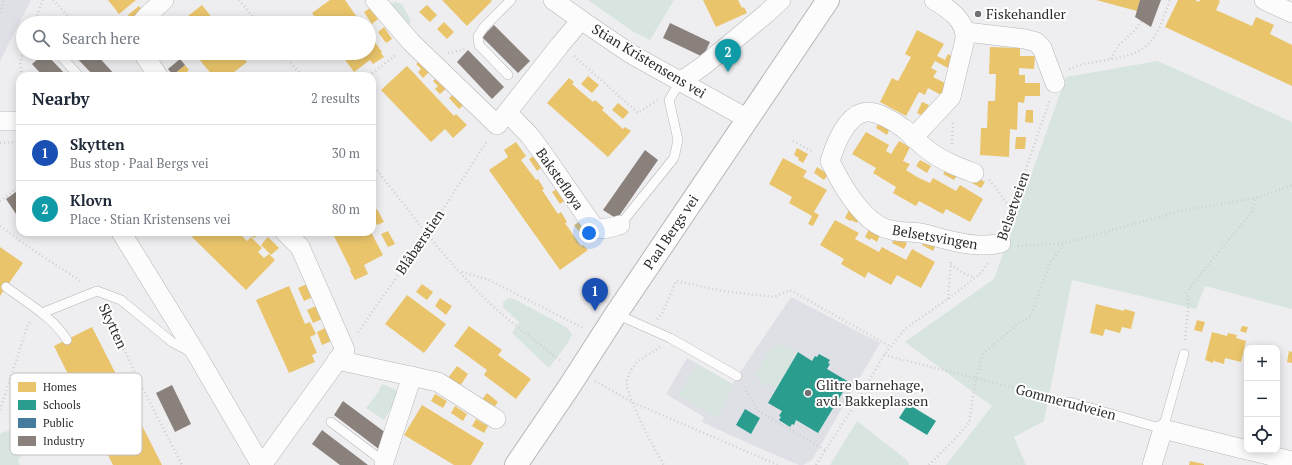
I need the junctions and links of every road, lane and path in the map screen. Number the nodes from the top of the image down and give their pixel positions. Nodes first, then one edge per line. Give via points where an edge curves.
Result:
1 (4, 0) edge
2 (43, 0) edge
3 (53, 0) edge
4 (164, 0) edge
5 (239, 0) edge
6 (375, 0) edge
7 (511, 0) edge
8 (553, 0) edge
9 (781, 0) edge
10 (828, 0) edge
11 (934, 0) edge
12 (1170, 0) edge
13 (1264, 0) edge
14 (764, 7) edge
15 (0, 13) edge
16 (1292, 14) edge
17 (37, 16) edge
18 (68, 16) edge
19 (147, 16) edge
20 (252, 16) edge
21 (581, 20) junction
22 (1142, 21) dead end
23 (966, 32) junction
24 (478, 36) junction
25 (411, 42) junction
26 (560, 44) junction
27 (1111, 59) junction
28 (21, 60) edge
29 (64, 60) edge
30 (148, 60) edge
31 (289, 60) edge
32 (434, 64) junction
33 (21, 72) edge
34 (75, 72) edge
35 (155, 72) edge
36 (299, 72) edge
37 (374, 72) edge
38 (508, 75) dead end
39 (680, 82) junction
40 (1055, 83) junction
41 (951, 97) junction
42 (669, 100) junction
43 (502, 119) junction
44 (748, 119) junction
45 (0, 121) edge
46 (16, 121) edge
47 (913, 138) junction
48 (792, 141) dead end
49 (16, 142) edge
50 (0, 143) edge
51 (830, 161) junction
52 (951, 164) junction
53 (376, 169) edge
54 (974, 173) joint
55 (1292, 185) edge
56 (16, 189) edge
57 (1256, 198) junction
58 (0, 201) edge
59 (1012, 210) junction
60 (620, 225) joint
61 (0, 226) edge
62 (427, 234) junction
63 (124, 236) edge
64 (289, 236) edge
65 (952, 241) junction
66 (1001, 243) junction
67 (1066, 243) junction
68 (950, 264) junction
69 (461, 272) junction
70 (975, 278) junction
71 (6, 287) dead end
72 (97, 291) junction
73 (948, 299) junction
74 (42, 313) junction
75 (616, 314) junction
76 (583, 328) dead end
77 (648, 328) junction
78 (670, 338) junction
79 (66, 340) dead end
80 (891, 347) junction
81 (1184, 354) joint
82 (197, 355) junction
83 (341, 355) junction
84 (884, 355) junction
85 (562, 362) dead end
86 (12, 373) edge
87 (135, 373) edge
88 (412, 376) junction
89 (737, 376) joint
90 (589, 378) dead end
91 (976, 378) junction
92 (10, 379) edge
93 (142, 387) edge
94 (632, 402) junction
95 (1070, 402) joint
96 (0, 410) edge
97 (496, 419) dead end
98 (332, 422) dead end
99 (1164, 429) junction
100 (1244, 449) edge
101 (825, 450) junction
102 (1259, 453) edge
103 (1292, 461) edge
104 (383, 464) edge
105 (182, 465) edge
106 (262, 465) edge
107 (516, 465) edge
108 (664, 465) edge
109 (778, 465) edge
110 (816, 465) edge
111 (929, 465) edge
112 (1152, 465) edge

1 - 15 path
2 - 17 path
3 - 18 path
4 - 19 street
5 - 20 path
6 - 25 street, Bakstefløya
7 - 24 lane
8 - 21 street, Stian Kristensens vei
9 - 14 street
10 - 44 street, Paal Bergs vei
11 - 23 street via 961,21
12 - 27 path, Belsetveien via 1152,40 1135,54
13 - 16 street
14 - 39 street via 702,66
21 - 26 street
21 - 39 street, Stian Kristensens vei via 631,54
22 - 27 path via 1118,46
23 - 40 street via 1025,38 1036,42 1042,48
23 - 41 street
24 - 32 path via 463,50 447,53
24 - 38 lane via 479,45
25 - 32 street, Bakstefløya
25 - 37 path
26 - 42 path via 638,113 656,100
26 - 43 street
27 - 40 path, Belsetveien via 1080,65 1060,74
28 - 33 path
29 - 34 lane
30 - 35 street
31 - 36 path
32 - 43 street, Bakstefløya
39 - 42 lane
39 - 44 street, Stian Kristensens vei
40 - 59 path, Belsetveien
41 - 47 street
41 - 52 path via 954,112
42 - 60 lane via 678,140 674,158
43 - 60 street, Bakstefløya via 530,136 595,228
43 - 62 path, Blåbærstien
44 - 75 street, Paal Bergs vei
45 - 46 street
47 - 51 street via 904,128 876,113 867,112 850,120 835,145
47 - 52 street
48 - 51 path
49 - 50 path
51 - 65 street, Belsetsvingen via 854,202 876,223 890,230 919,233
52 - 54 street
53 - 62 path
54 - 59 path via 991,182
55 - 57 path
56 - 58 path
57 - 67 path via 1180,211
57 - 81 path via 1252,212 1186,292 1190,299
59 - 66 path, Belsetveien
61 - 72 path, Skytten
62 - 69 path
62 - 83 path, Blåbærstien
63 - 82 street
64 - 83 street via 300,247
65 - 66 street, Belsetsvingen via 985,245
65 - 68 path
66 - 67 path via 1019,246
66 - 70 path, Belsetveien via 982,272
67 - 91 path via 1050,262 1031,316 983,354
68 - 70 path
68 - 73 path
69 - 76 path via 489,280
69 - 85 path via 502,313
70 - 73 path, Belsetveien
71 - 74 lane
72 - 74 lane
72 - 82 lane via 120,300 172,342
72 - 87 path, Skytten
73 - 80 path, Belsetveien via 906,328
74 - 79 lane
74 - 86 path via 28,324
75 - 77 lane
75 - 107 street, Paal Bergs vei
77 - 78 lane
77 - 80 path via 662,314 676,281 723,291 774,297 790,290
78 - 89 lane
78 - 94 path via 637,362 631,370 626,387
80 - 84 path, Belsetveien
81 - 99 lane
82 - 106 street
83 - 88 street
83 - 106 street
84 - 91 path, Gommerudveien
84 - 101 path, Belsetveien
88 - 97 street via 438,382
88 - 104 street
89 - 101 path via 758,411
90 - 94 path
91 - 95 path, Gommerudveien
91 - 111 path via 969,423
92 - 96 path
93 - 105 path, Skytten
94 - 108 path
94 - 109 path
95 - 99 lane, Gommerudveien
98 - 104 lane
99 - 100 street, Gommerudveien
99 - 112 street
101 - 110 path, Belsetveien
102 - 103 street, Gommerudveien

